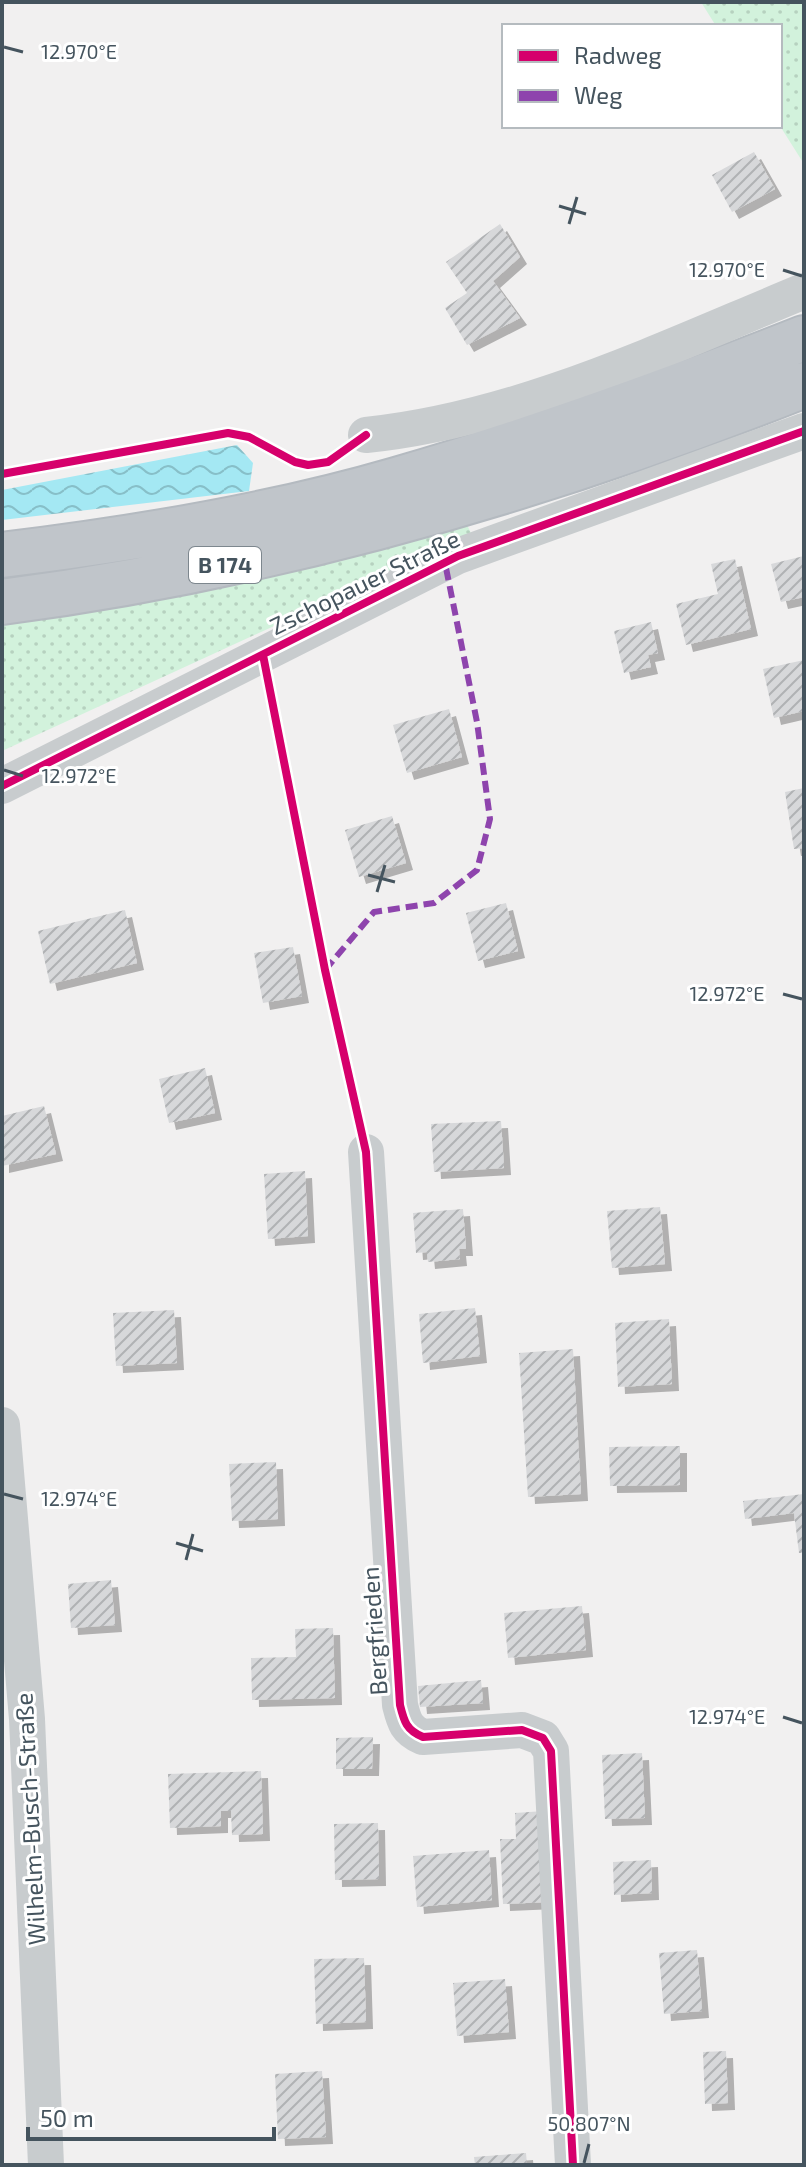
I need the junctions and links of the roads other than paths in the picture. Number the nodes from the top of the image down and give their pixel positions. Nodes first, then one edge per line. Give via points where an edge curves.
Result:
1 (804, 291) edge
2 (804, 338) edge
3 (804, 385) edge
4 (804, 431) edge
5 (366, 435) dead end
6 (2, 555) edge
7 (2, 602) edge
8 (2, 786) edge
9 (366, 1152) dead end
10 (2, 1425) edge
11 (46, 2165) edge
12 (573, 2165) edge

1 - 5 street via 604,373 498,409 421,429
2 - 6 highway, B 174 via 675,389 395,481 167,530
3 - 7 highway, B 174 via 687,432 350,537 237,563
4 - 8 street, Zschopauer Straße via 458,556
9 - 12 street, Bergfrieden via 400,1705 404,1722 423,1737 522,1730 543,1738 551,1751
10 - 11 street, Wilhelm-Busch-Straße via 27,1719

